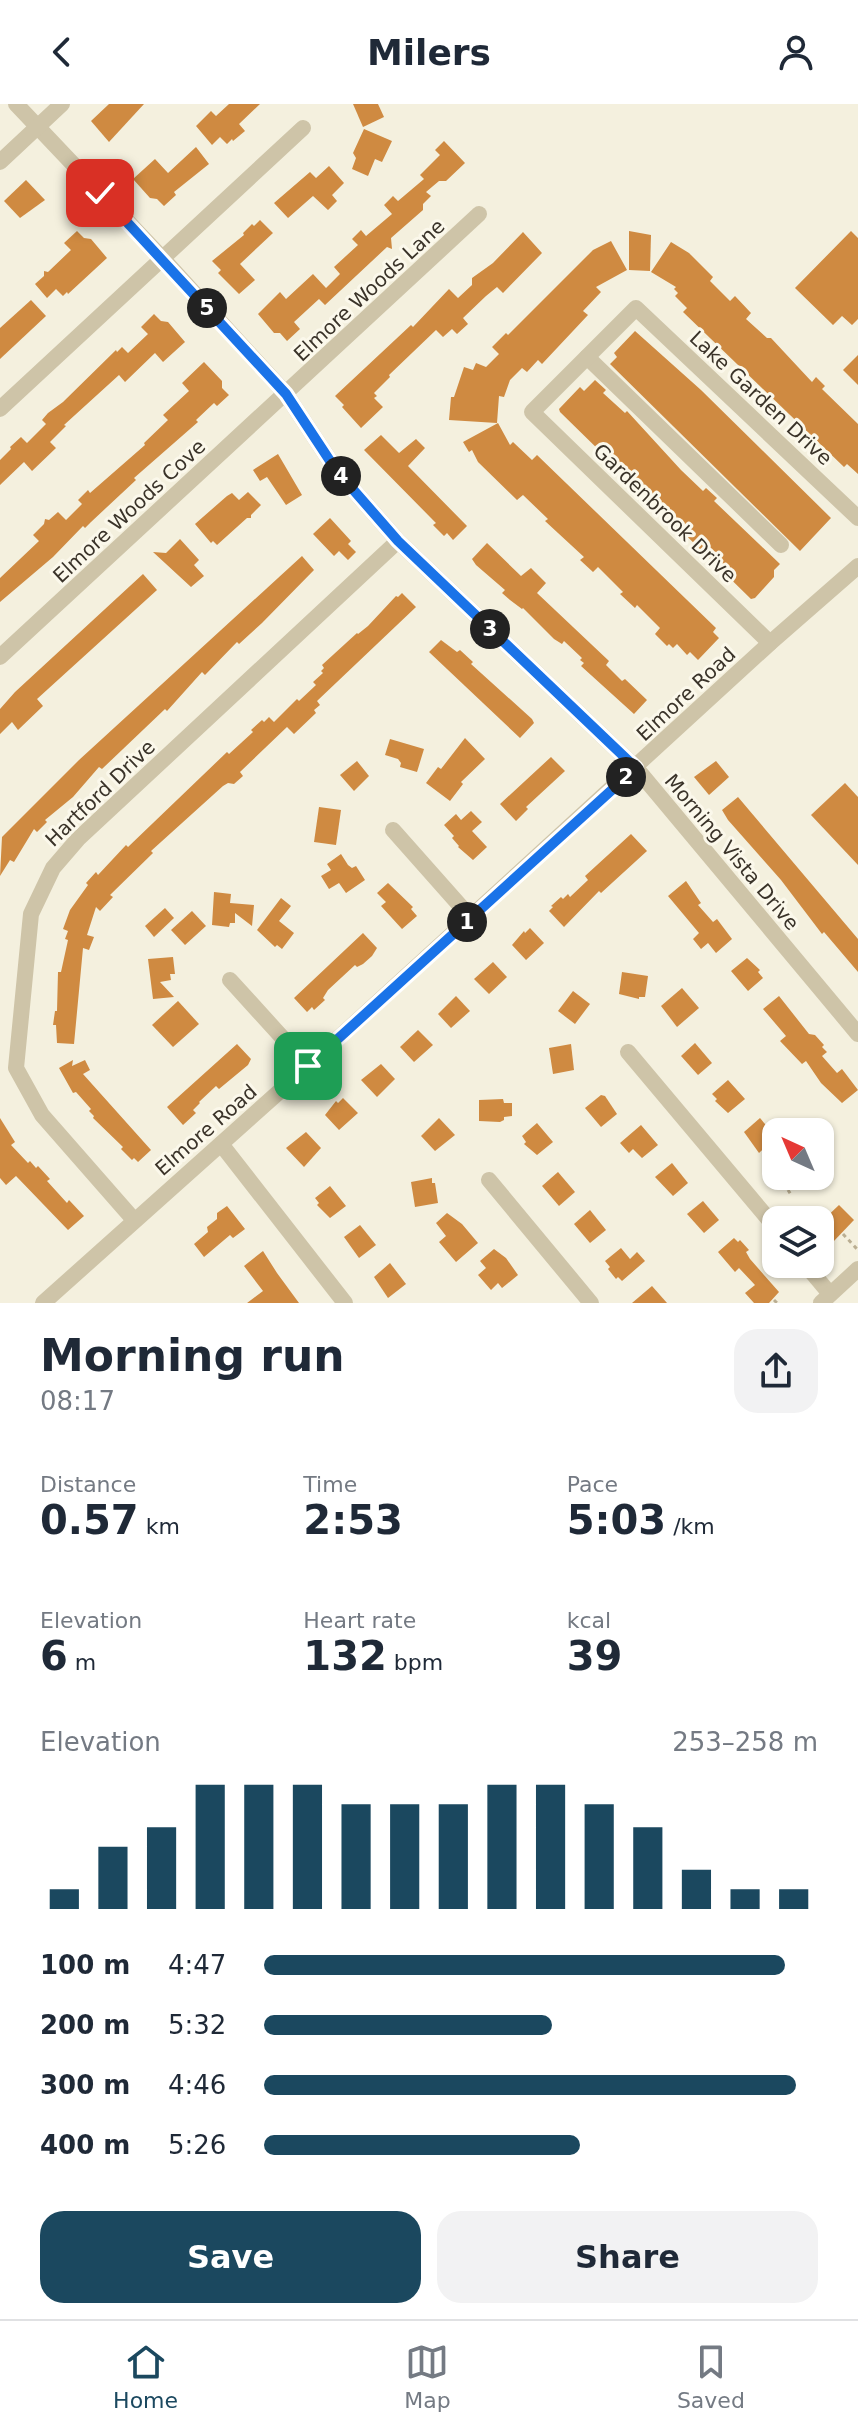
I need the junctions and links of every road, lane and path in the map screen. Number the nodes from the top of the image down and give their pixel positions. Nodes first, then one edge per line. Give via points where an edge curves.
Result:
1 (16, 104) edge
2 (62, 104) edge
3 (37, 127) junction
4 (303, 128) dead end
5 (0, 162) edge
6 (479, 214) dead end
7 (163, 259) junction
8 (587, 357) junction
9 (286, 394) junction
10 (0, 409) edge
11 (858, 518) edge
12 (398, 541) junction
13 (781, 545) dead end
14 (858, 566) edge
15 (770, 643) junction
16 (0, 657) edge
17 (636, 768) junction
18 (393, 830) dead end
19 (471, 918) junction
20 (230, 980) dead end
21 (858, 1034) edge
22 (628, 1052) dead end
23 (308, 1066) junction
24 (221, 1144) junction
25 (489, 1180) dead end
26 (788, 1190) edge
27 (791, 1195) dead end
28 (762, 1211) edge
29 (134, 1220) junction
30 (843, 1234) dead end
31 (857, 1249) edge
32 (858, 1269) edge
33 (813, 1278) edge
34 (826, 1299) edge
35 (43, 1303) edge
36 (345, 1303) edge
37 (591, 1303) edge

1 - 3 street, Morning Vista Drive
2 - 3 street
3 - 5 street
3 - 7 street, Morning Vista Drive
4 - 7 street
6 - 9 street, Elmore Woods Lane
7 - 9 street, Morning Vista Drive
7 - 10 street
8 - 11 street, Lake Garden Drive via 636,308
8 - 13 street
8 - 15 street, Gardenbrook Drive via 532,412
9 - 12 street, Morning Vista Drive via 336,470
9 - 16 street, Elmore Woods Cove
12 - 17 street, Morning Vista Drive
12 - 29 street, Hartford Drive via 78,839 53,868 31,914 16,1068 42,1115
14 - 15 street, Elmore Road
15 - 17 street, Elmore Road
17 - 19 street, Elmore Road
17 - 21 street, Morning Vista Drive
18 - 19 street
19 - 23 street, Elmore Road
20 - 23 street
22 - 28 street
23 - 24 street, Elmore Road
24 - 29 street, Elmore Road
24 - 36 street
25 - 37 street
26 - 27 path
29 - 35 street, Elmore Road
30 - 31 path
32 - 34 street
33 - 34 street

